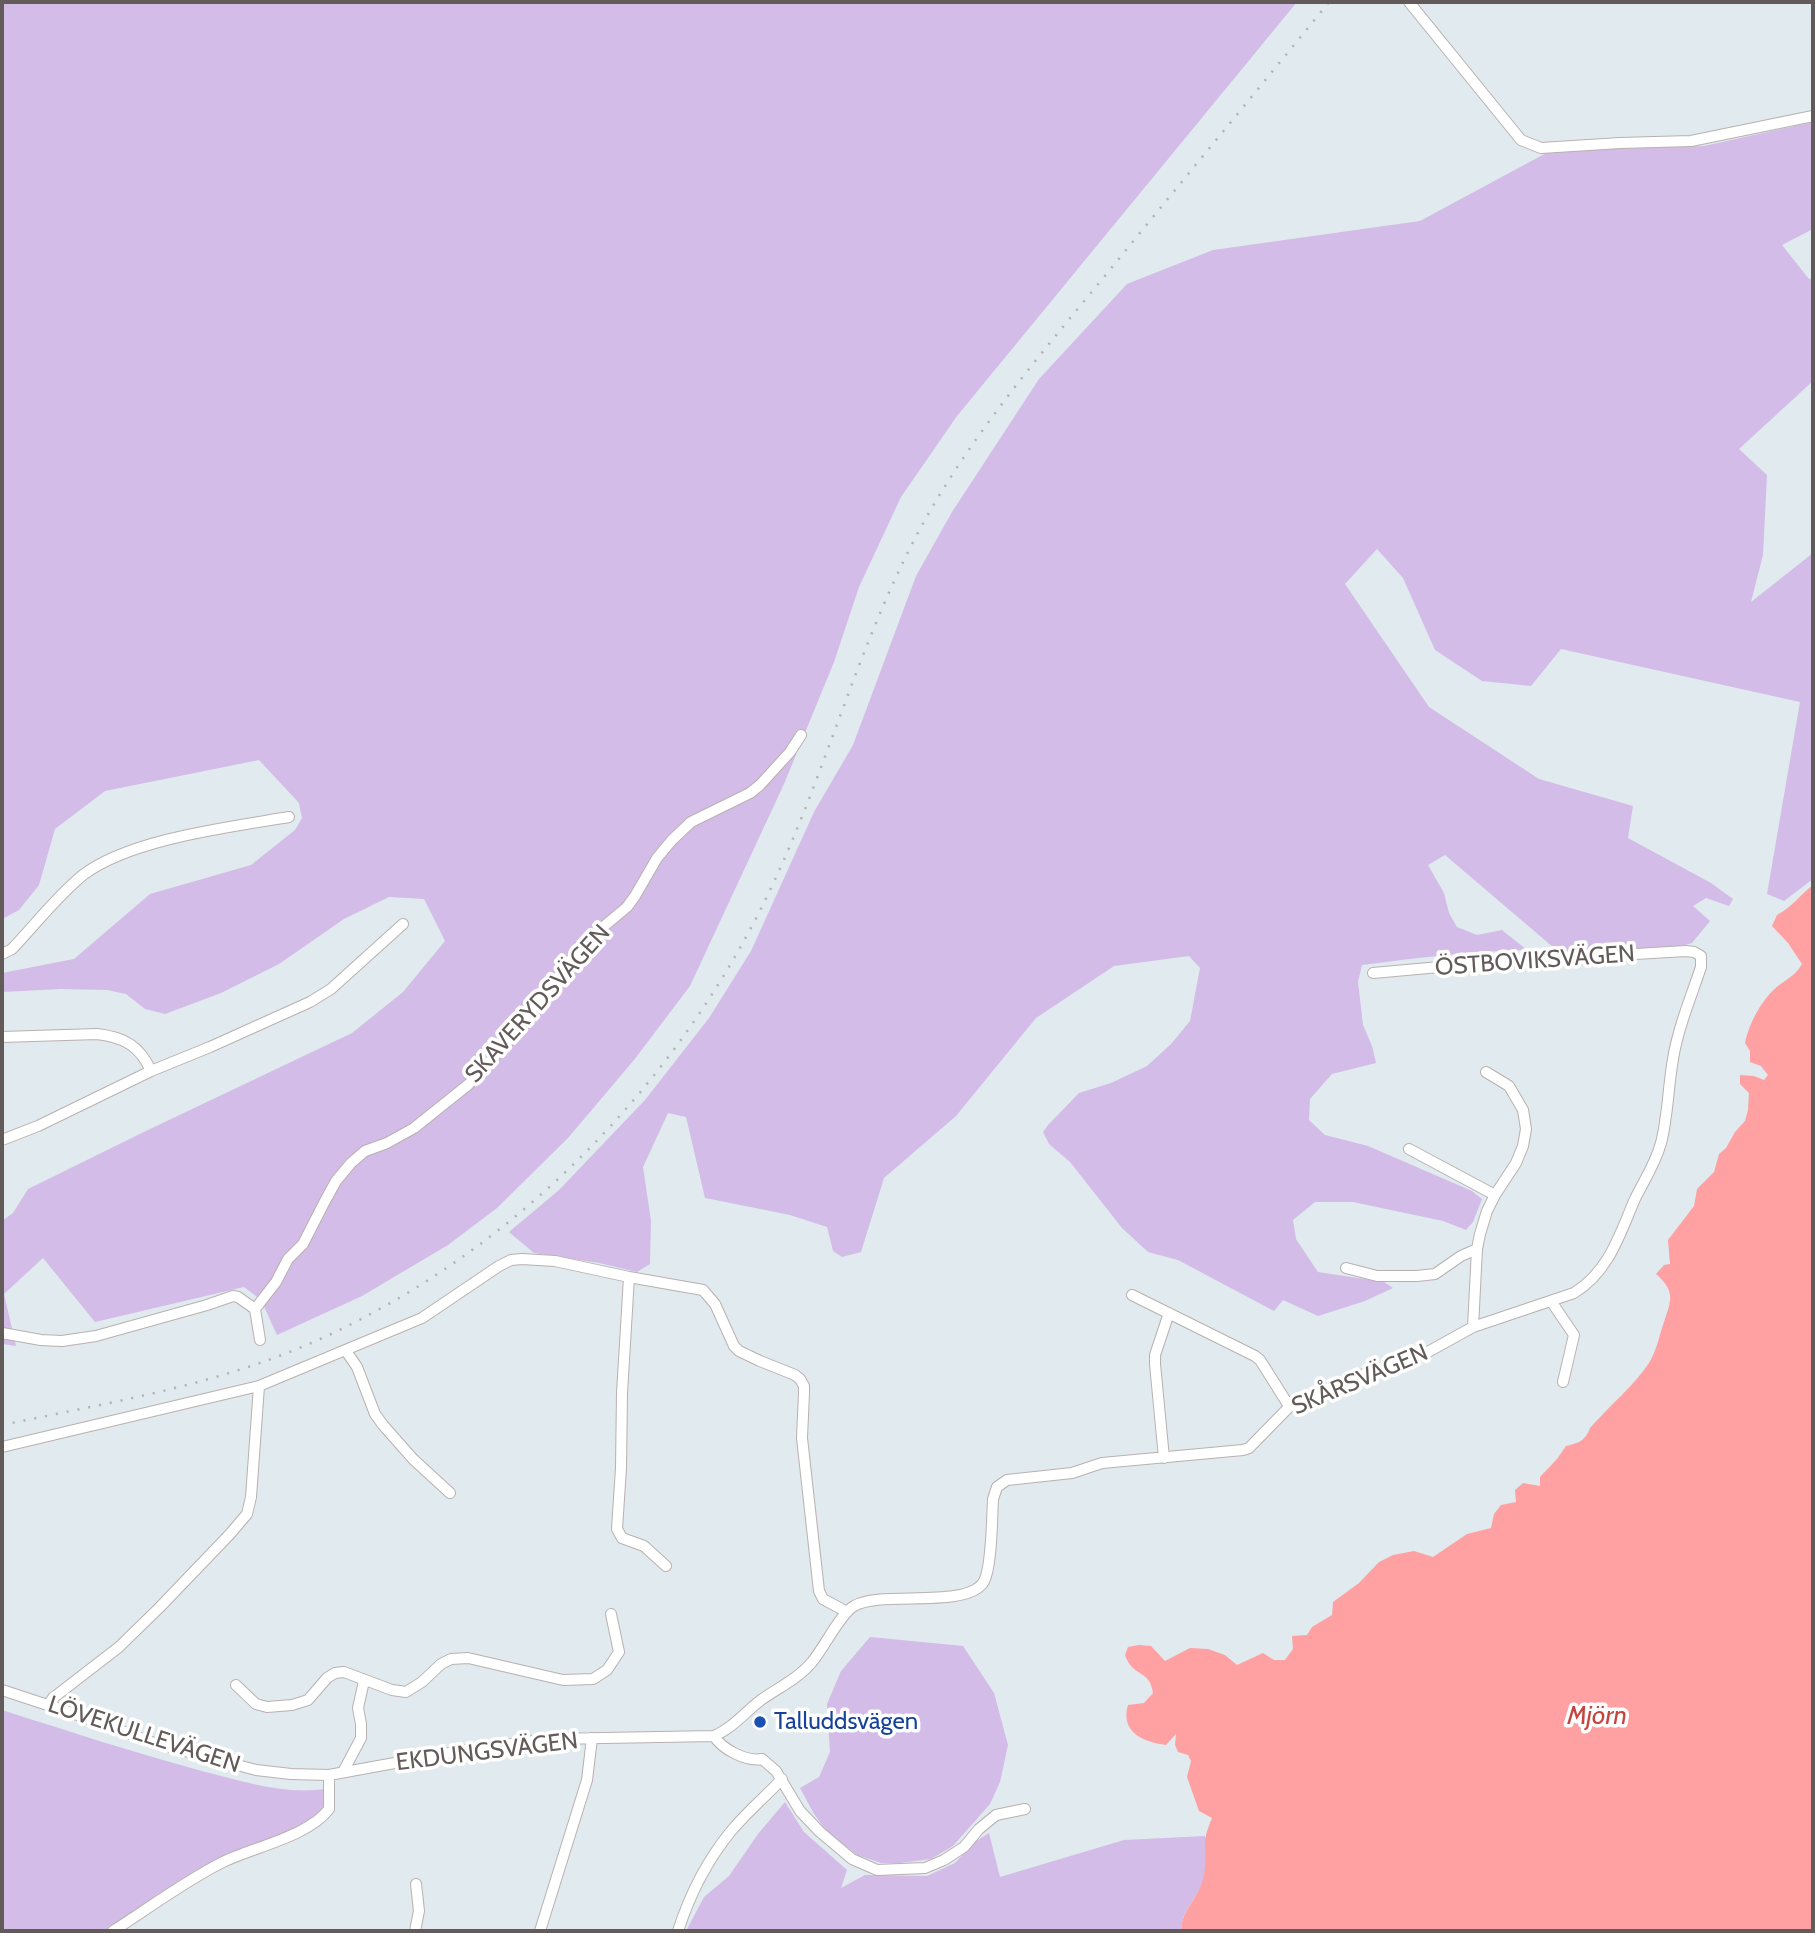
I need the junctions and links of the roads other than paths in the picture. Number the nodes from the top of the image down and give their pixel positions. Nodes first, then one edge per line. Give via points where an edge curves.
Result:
1 (1409, 2) edge
2 (1813, 116) edge
3 (801, 735) dead end
4 (289, 817) dead end
5 (403, 924) dead end
6 (1698, 953) joint
7 (2, 954) edge
8 (1373, 973) dead end
9 (2, 1037) edge
10 (151, 1071) junction
11 (1486, 1073) dead end
12 (2, 1140) edge
13 (1409, 1149) dead end
14 (1495, 1195) junction
15 (1476, 1249) junction
16 (1346, 1268) dead end
17 (629, 1277) junction
18 (1132, 1295) dead end
19 (1551, 1301) junction
20 (255, 1309) junction
21 (1169, 1313) junction
22 (1473, 1328) junction
23 (2, 1333) edge
24 (260, 1340) dead end
25 (346, 1351) junction
26 (1563, 1382) dead end
27 (258, 1386) junction
28 (1289, 1406) junction
29 (2, 1447) edge
30 (1164, 1458) junction
31 (450, 1493) dead end
32 (666, 1566) dead end
33 (847, 1612) junction
34 (611, 1614) dead end
35 (365, 1681) junction
36 (236, 1685) dead end
37 (2, 1690) edge
38 (48, 1705) junction
39 (714, 1736) junction
40 (592, 1738) junction
41 (343, 1772) junction
42 (329, 1775) junction
43 (782, 1779) junction
44 (1025, 1809) dead end
45 (416, 1884) dead end
46 (113, 1931) edge
47 (415, 1931) edge
48 (540, 1931) edge
49 (678, 1931) edge

1 - 2 street via 1521,139 1541,148 1691,141
3 - 20 street, SKAVERYDSVÄGEN via 760,785 691,822 672,841 627,907 571,960 521,1027 469,1084 414,1128 351,1163 336,1181 303,1244
4 - 7 street via 174,839 114,857 84,874
5 - 10 street via 331,989 310,1002
6 - 8 street, ÖSTBOVIKSVÄGEN via 1575,957
6 - 19 street, SKÅRSVÄGEN via 1701,967 1673,1058 1655,1160 1601,1270 1574,1293
9 - 10 street via 97,1034 120,1038 141,1054
10 - 12 street
11 - 14 street via 1509,1086 1523,1110 1526,1129 1516,1163
13 - 14 street
14 - 15 street
15 - 16 street via 1436,1275 1377,1276
15 - 22 street
17 - 25 street via 555,1261 511,1259 422,1318
17 - 32 street via 617,1529 622,1538 644,1546
17 - 33 street via 703,1290 739,1350 800,1379 819,1591 823,1599
18 - 21 street
19 - 22 street, SKÅRSVÄGEN
19 - 26 street via 1574,1335
20 - 23 street via 233,1296 96,1336 62,1341
20 - 24 street
21 - 28 street via 1255,1356
21 - 30 street via 1155,1356
22 - 28 street, SKÅRSVÄGEN via 1426,1353
25 - 27 street
25 - 31 street via 383,1425
27 - 29 street
27 - 38 street via 247,1514 119,1647
28 - 30 street, SKÅRSVÄGEN via 1250,1448
30 - 33 street, SKÅRSVÄGEN via 1102,1463 1072,1473 1002,1482 994,1492 988,1567 982,1584 960,1595 868,1601
33 - 39 street via 810,1665
34 - 35 street via 619,1652 607,1670 593,1679 563,1680 468,1658 441,1664 405,1692
35 - 36 street via 335,1673 308,1700 267,1707 256,1704
35 - 41 street, EKDUNGSVÄGEN via 358,1707 361,1738
37 - 38 street, LÖVEKULLEVÄGEN
38 - 42 street, LÖVEKULLEVÄGEN via 151,1742 234,1765
39 - 40 street, EKDUNGSVÄGEN
39 - 43 street via 732,1751 762,1759
40 - 41 street, EKDUNGSVÄGEN via 480,1748
40 - 48 street via 587,1780
41 - 42 street, EKDUNGSVÄGEN
42 - 46 street via 329,1809 314,1824 185,1883
43 - 44 street via 800,1811 820,1832 852,1859 877,1870 925,1868 964,1847 996,1815
43 - 49 street via 713,1856
45 - 47 street via 419,1911

